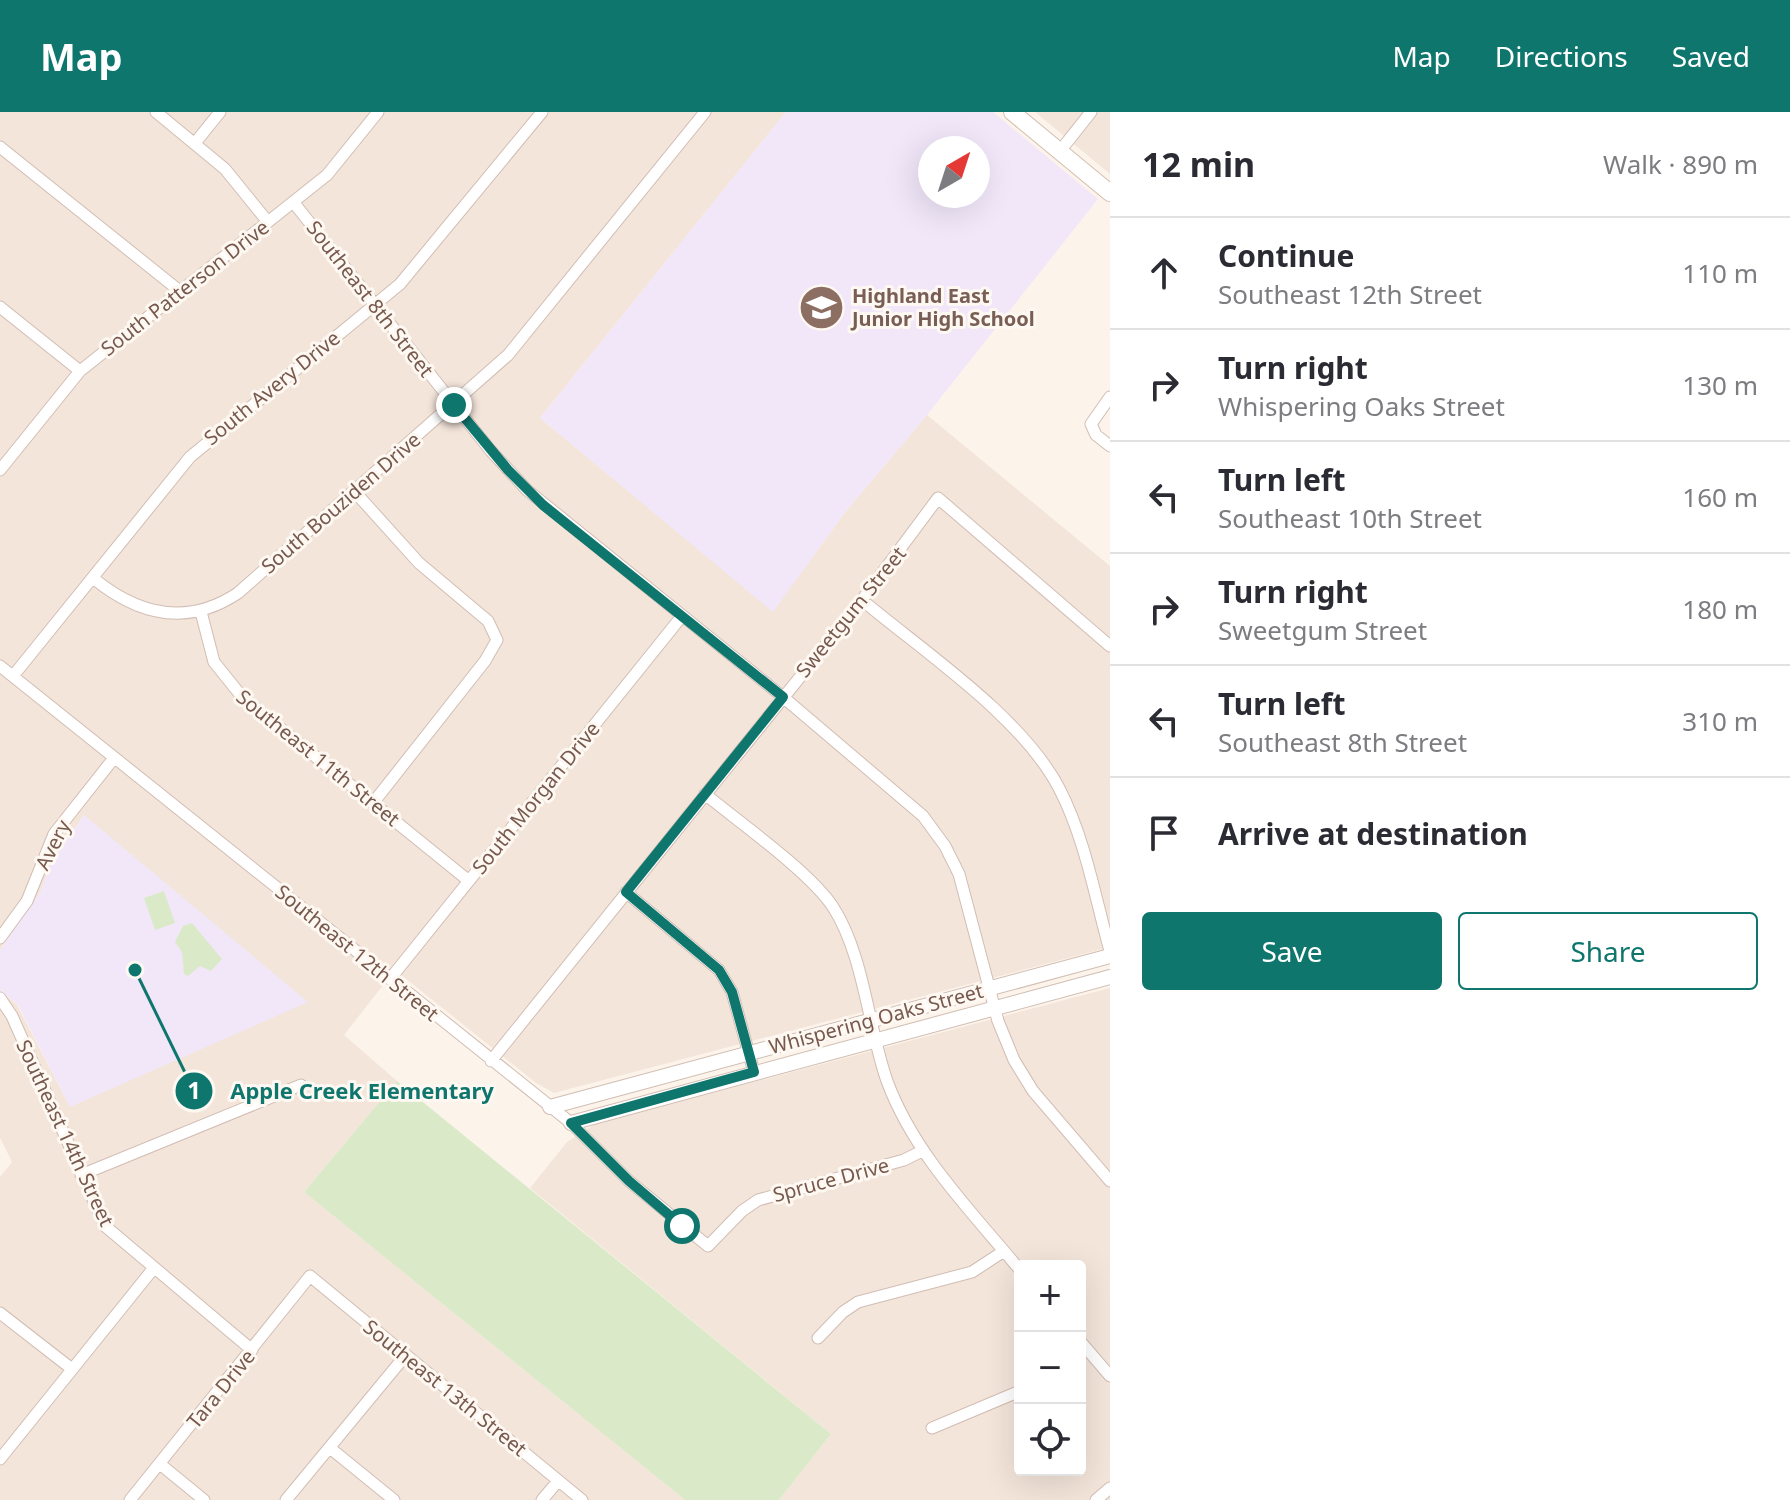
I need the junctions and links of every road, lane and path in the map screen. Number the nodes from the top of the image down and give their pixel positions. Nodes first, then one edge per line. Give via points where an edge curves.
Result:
1 (156, 112) edge
2 (220, 112) edge
3 (378, 112) edge
4 (542, 112) edge
5 (705, 112) edge
6 (1012, 112) edge
7 (1091, 112) edge
8 (195, 143) junction
9 (0, 147) edge
10 (1060, 151) junction
11 (1110, 193) edge
12 (294, 203) junction
13 (268, 222) junction
14 (181, 292) junction
15 (376, 305) junction
16 (0, 307) edge
17 (80, 371) junction
18 (1110, 397) edge
19 (454, 405) junction
20 (1110, 446) edge
21 (0, 470) edge
22 (355, 492) junction
23 (93, 578) junction
24 (862, 600) junction
25 (201, 612) junction
26 (682, 616) junction
27 (1110, 646) edge
28 (0, 666) edge
29 (13, 676) junction
30 (783, 697) junction
31 (114, 758) junction
32 (705, 794) junction
33 (373, 803) junction
34 (469, 881) junction
35 (626, 892) junction
36 (0, 938) edge
37 (1110, 954) edge
38 (1110, 977) edge
39 (390, 979) junction
40 (990, 988) junction
41 (0, 998) edge
42 (995, 1008) junction
43 (871, 1021) junction
44 (876, 1039) junction
45 (749, 1053) junction
46 (491, 1061) junction
47 (754, 1072) junction
48 (301, 1085) dead end
49 (550, 1107) junction
50 (571, 1123) junction
51 (922, 1151) junction
52 (81, 1175) junction
53 (1110, 1181) edge
54 (708, 1246) joint
55 (1004, 1251) junction
56 (1014, 1263) edge
57 (153, 1269) junction
58 (310, 1276) joint
59 (0, 1313) edge
60 (818, 1338) dead end
61 (252, 1350) junction
62 (1086, 1350) edge
63 (405, 1356) junction
64 (72, 1369) junction
65 (1110, 1376) edge
66 (1014, 1394) edge
67 (932, 1428) dead end
68 (330, 1448) junction
69 (0, 1459) edge
70 (160, 1464) junction
71 (558, 1481) junction
72 (1110, 1488) edge
73 (130, 1500) edge
74 (204, 1500) edge
75 (286, 1500) edge
76 (394, 1500) edge
77 (542, 1500) edge
78 (582, 1500) edge
79 (1096, 1500) edge

1 - 8 street
2 - 8 street
3 - 12 street, South Patterson Drive via 327,175
4 - 15 street, South Avery Drive via 420,264
5 - 19 street, South Bouziden Drive via 522,340
6 - 10 main road
7 - 10 street
8 - 13 street via 235,179
9 - 14 street
10 - 11 main road
12 - 13 street, South Patterson Drive
12 - 15 street, Southeast 8th Street
13 - 14 street, South Patterson Drive
14 - 17 street, South Patterson Drive
15 - 19 street, Southeast 8th Street
15 - 23 street, South Avery Drive via 205,441
16 - 17 street
17 - 21 street, South Patterson Drive
18 - 20 street via 1091,428
19 - 22 street, South Bouziden Drive
19 - 26 street, Southeast 8th Street via 543,505
22 - 25 street, South Bouziden Drive via 238,593
22 - 33 street via 419,563 488,621 496,636 485,661
23 - 25 street, South Bouziden Drive via 146,611
23 - 29 street, South Avery Drive
24 - 27 street, Sweetgum Street via 938,498
24 - 30 street, Sweetgum Street
24 - 37 street via 1005,720 1049,771 1071,815
25 - 33 street, Southeast 11th Street via 210,652 229,684
26 - 30 street, Southeast 8th Street
26 - 34 street, South Morgan Drive
28 - 29 street, Southeast 12th Street
29 - 31 street, Southeast 12th Street
30 - 32 street, Sweetgum Street
30 - 40 street, Southeast 8th Street via 910,804 937,834 959,874
31 - 36 street, Avery via 54,834 27,901
31 - 39 street, Southeast 12th Street
32 - 35 street, Sweetgum Street
32 - 43 street via 831,904 846,935
33 - 34 street, Southeast 11th Street
34 - 39 street, South Morgan Drive
35 - 45 street via 719,970 732,992
35 - 46 street, Sweetgum Street
37 - 40 street, Whispering Oaks Street
38 - 42 street, Whispering Oaks Street
39 - 46 street, Southeast 12th Street
40 - 42 street, Southeast 8th Street
40 - 43 street, Whispering Oaks Street
41 - 52 street, Southeast 14th Street
42 - 44 street, Whispering Oaks Street
42 - 53 street, Southeast 8th Street via 1025,1081
43 - 44 street
43 - 45 street, Whispering Oaks Street
44 - 47 street, Whispering Oaks Street
44 - 51 street via 894,1099
45 - 47 street
45 - 49 street, Whispering Oaks Street
46 - 49 street, Southeast 12th Street
47 - 50 street, Whispering Oaks Street
48 - 52 street
49 - 50 street, Southeast 12th Street
50 - 54 street, Southeast 12th Street via 629,1181
51 - 54 street, Spruce Drive via 758,1200
51 - 55 street
52 - 57 street, Southeast 14th Street via 109,1232
55 - 56 street
55 - 60 street via 972,1272 858,1302
57 - 61 street, Southeast 14th Street
57 - 64 street
58 - 61 street, Tara Drive
58 - 63 street, Southeast 13th Street
59 - 64 street
61 - 70 street, Tara Drive
62 - 65 street
63 - 68 street
63 - 71 street, Southeast 13th Street
64 - 69 street
66 - 67 street
68 - 75 street
68 - 76 street
70 - 73 street, Tara Drive
70 - 74 street
71 - 77 street
71 - 78 street, Southeast 13th Street
72 - 79 street

